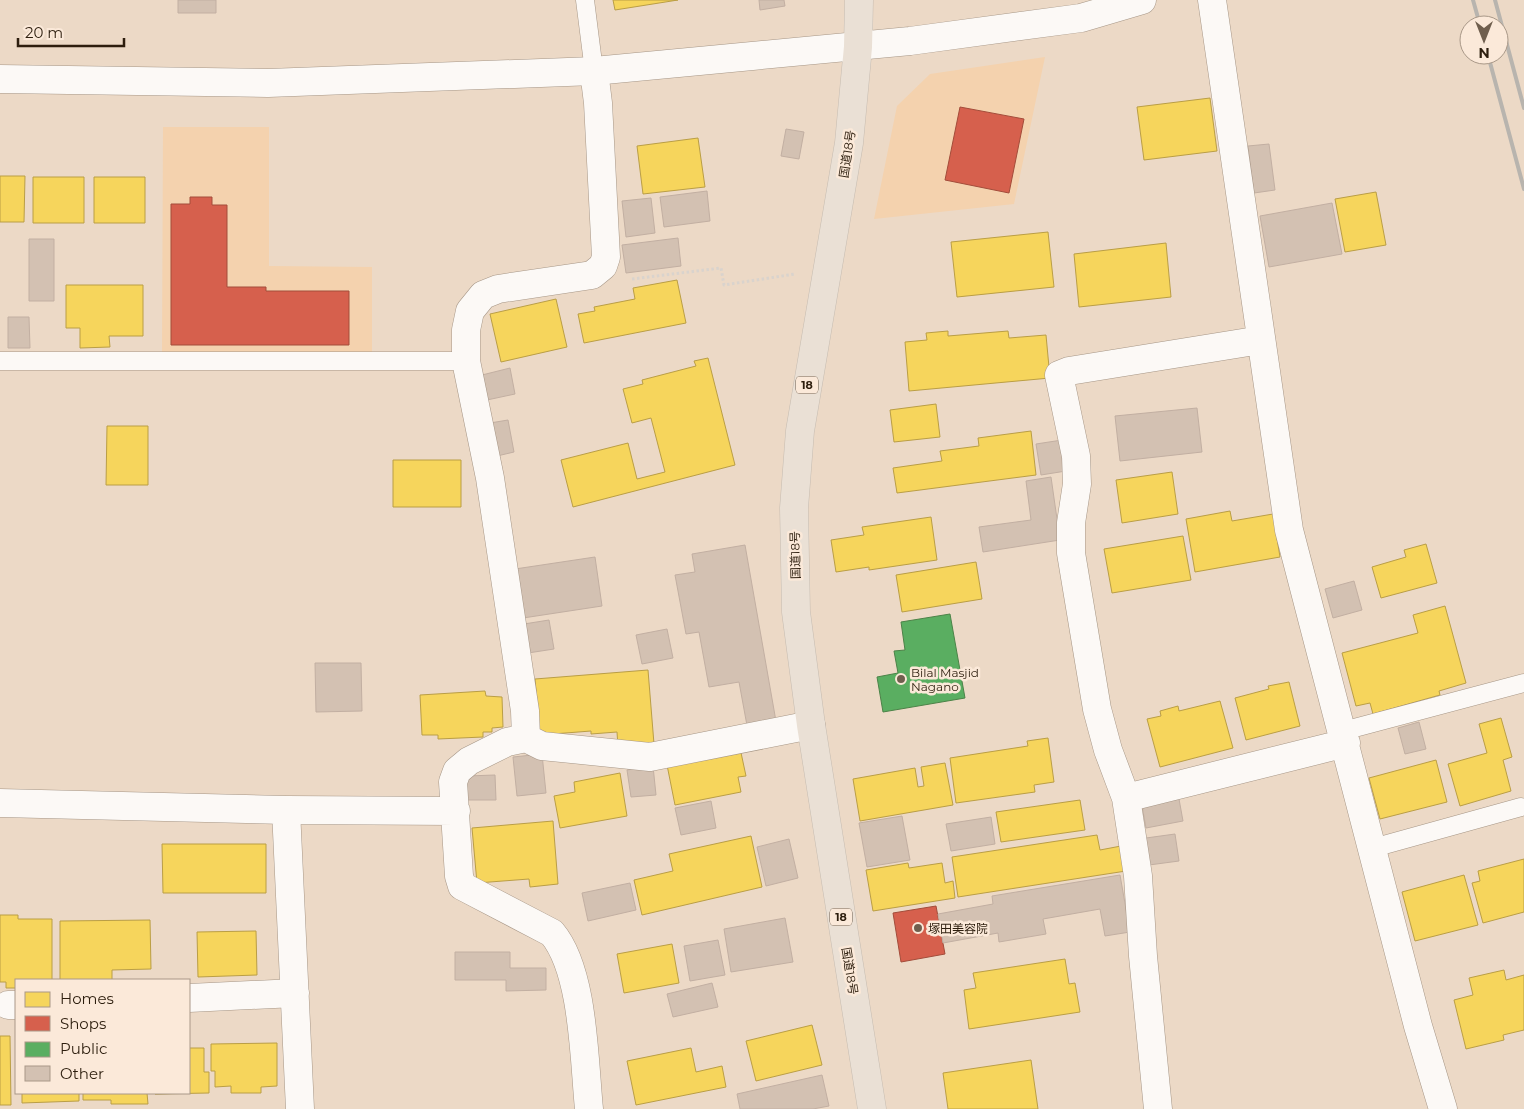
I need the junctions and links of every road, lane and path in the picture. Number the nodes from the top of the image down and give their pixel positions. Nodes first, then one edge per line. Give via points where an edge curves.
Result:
1 (585, 0) edge
2 (859, 0) edge
3 (1142, 0) edge
4 (1212, 0) edge
5 (858, 47) junction
6 (594, 71) junction
7 (0, 79) edge
8 (826, 269) junction
9 (592, 275) junction
10 (1261, 340) junction
11 (466, 360) junction
12 (0, 361) edge
13 (1524, 683) edge
14 (811, 725) junction
15 (1344, 737) junction
16 (526, 738) junction
17 (1126, 798) junction
18 (0, 803) edge
19 (1521, 807) dead end
20 (286, 810) junction
21 (456, 811) junction
22 (1373, 848) junction
23 (295, 993) junction
24 (190, 998) edge
25 (300, 1109) edge
26 (589, 1109) edge
27 (872, 1109) edge
28 (1158, 1109) edge
29 (1443, 1109) edge

1 - 6 lane
2 - 5 highway, 国道18号 / 18
3 - 5 street via 1081,18
4 - 10 street
5 - 6 street
5 - 8 highway, 国道18号 / 18 via 849,143
6 - 7 street via 268,83
6 - 9 street via 606,257 603,266
8 - 9 path via 724,285 721,268 618,281
8 - 14 highway, 国道18号 / 18 via 800,431 794,508 796,612
9 - 11 street via 498,289 483,296 470,312
10 - 15 street via 1288,530
10 - 17 street via 1059,375 1076,456 1071,553 1097,709
11 - 12 lane
11 - 16 street via 490,478 526,710
13 - 15 lane
14 - 16 street via 650,757 542,746
14 - 27 highway, 国道18号 / 18
15 - 17 street
15 - 22 street
16 - 21 street via 507,742 469,761 457,772 453,782
17 - 28 street via 1138,876
18 - 20 street
19 - 22 lane
20 - 21 street
20 - 23 street
21 - 26 street via 462,886 552,934 562,946 578,1004
22 - 29 street via 1418,1026
23 - 24 street
23 - 25 street

